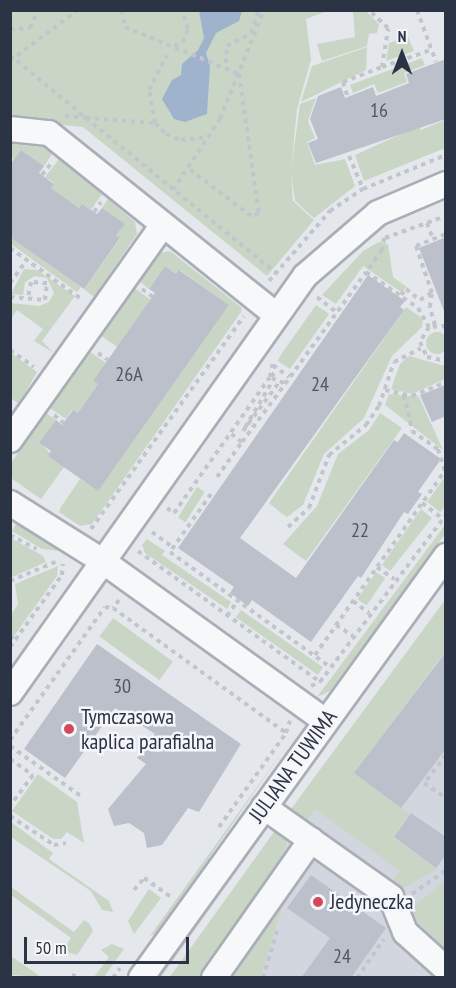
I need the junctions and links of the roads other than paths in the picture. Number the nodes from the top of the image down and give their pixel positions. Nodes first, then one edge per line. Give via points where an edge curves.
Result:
1 (10, 129) edge
2 (446, 184) edge
3 (162, 226) junction
4 (276, 315) junction
5 (10, 440) edge
6 (10, 503) edge
7 (446, 556) edge
8 (104, 562) junction
9 (10, 693) edge
10 (325, 721) junction
11 (264, 807) junction
12 (310, 840) junction
13 (133, 969) edge
14 (446, 969) edge
15 (214, 978) edge

1 - 3 street via 49,133
2 - 4 street via 378,213 352,231 305,276
3 - 4 street
3 - 5 street
4 - 8 street
6 - 8 street
7 - 10 street, JULIANA TUWIMA
8 - 9 street
8 - 10 street
10 - 11 street, JULIANA TUWIMA
11 - 12 street
11 - 13 street, JULIANA TUWIMA
12 - 14 street via 395,902 405,932
12 - 15 street

